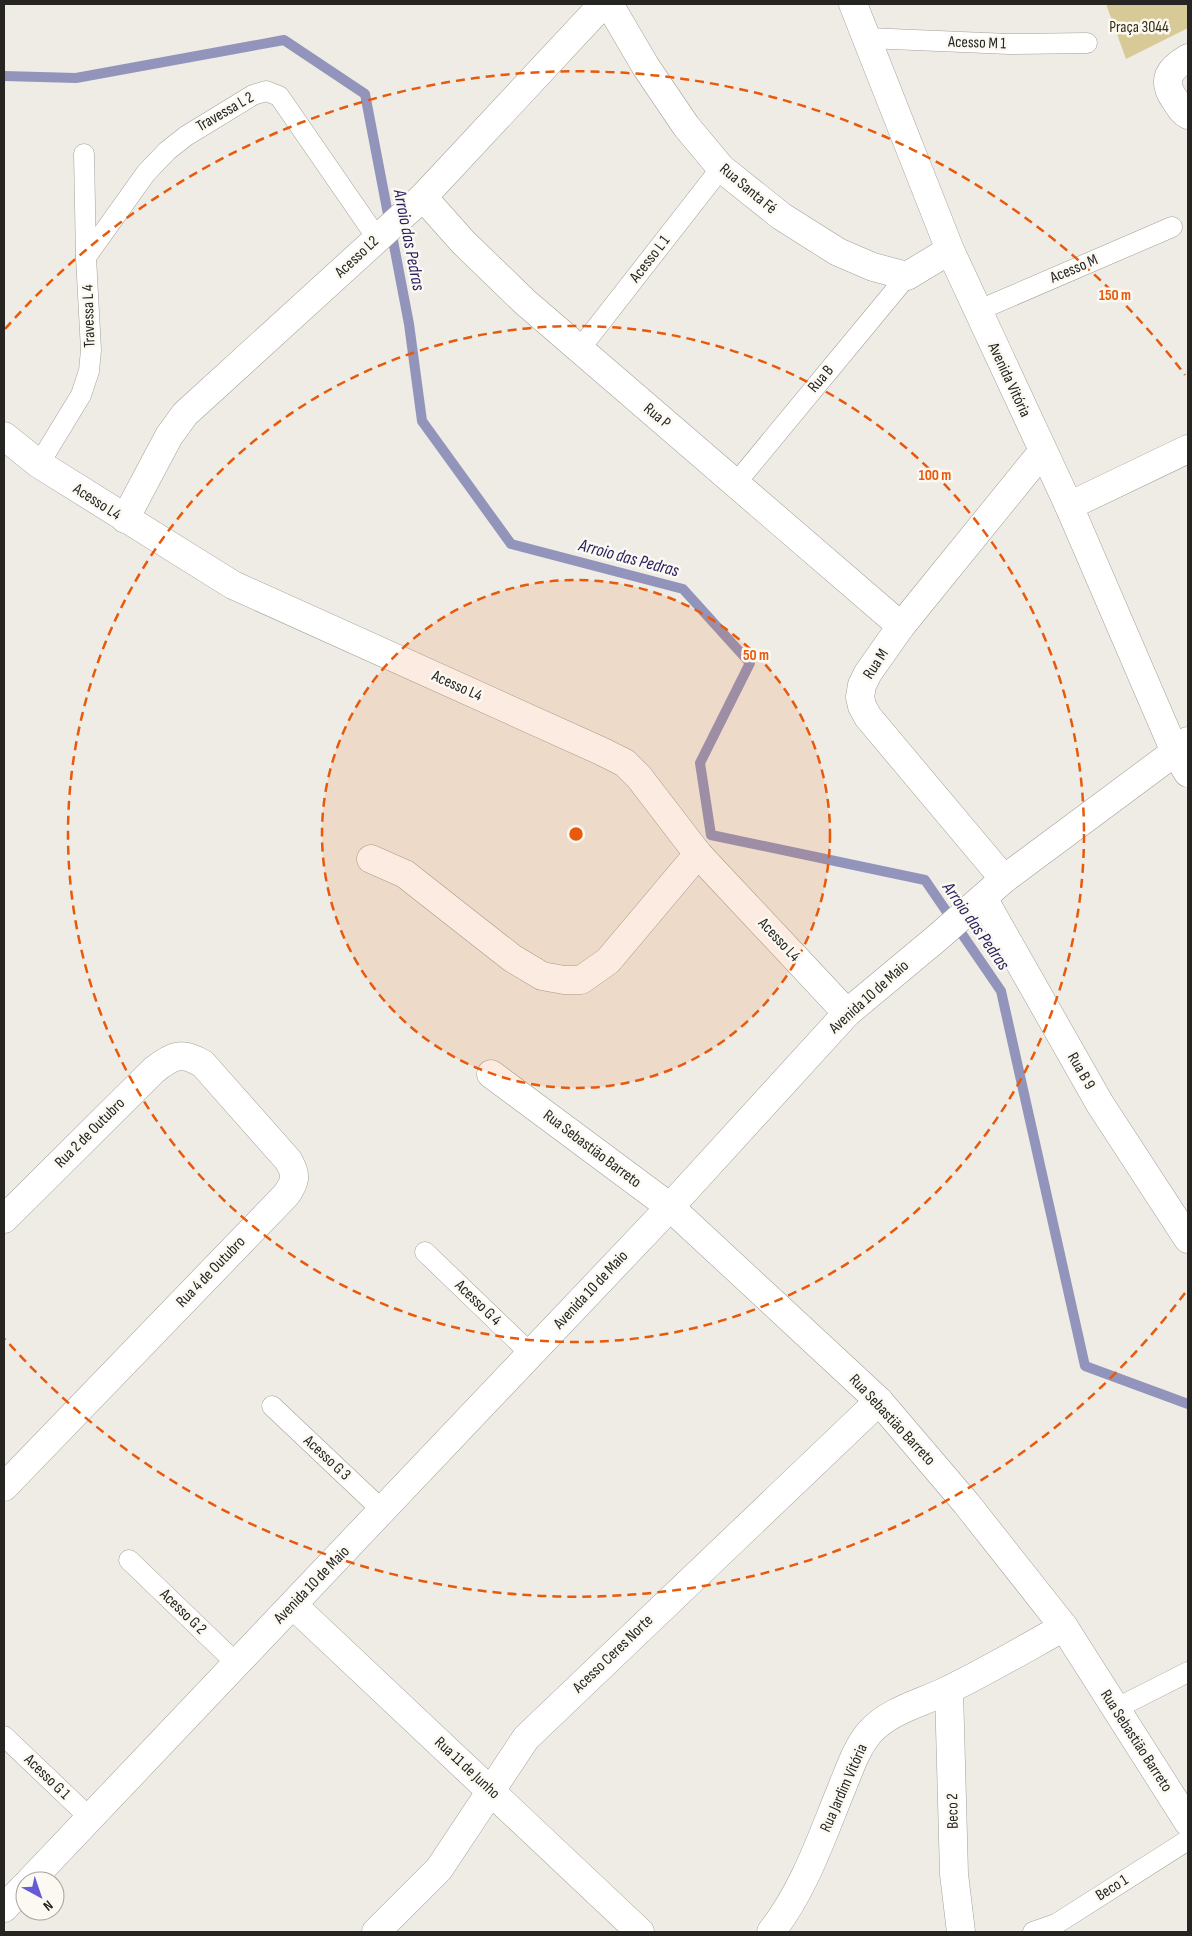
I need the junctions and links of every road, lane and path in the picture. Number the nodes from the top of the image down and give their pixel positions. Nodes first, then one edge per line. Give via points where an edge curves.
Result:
1 (603, 4) edge
2 (608, 4) edge
3 (853, 4) edge
4 (867, 38) junction
5 (1087, 43) dead end
6 (1188, 58) edge
7 (1188, 116) edge
8 (84, 154) dead end
9 (721, 168) junction
10 (423, 197) junction
11 (1172, 227) dead end
12 (377, 238) junction
13 (950, 250) junction
14 (86, 256) junction
15 (907, 276) junction
16 (977, 311) junction
17 (580, 350) junction
18 (4, 436) edge
19 (1188, 449) edge
20 (1043, 451) junction
21 (39, 464) junction
22 (736, 483) junction
23 (1069, 506) junction
24 (125, 519) junction
25 (901, 626) junction
26 (1184, 755) edge
27 (698, 854) junction
28 (371, 859) dead end
29 (1004, 879) junction
30 (976, 904) junction
31 (847, 1013) junction
32 (182, 1055) joint
33 (491, 1074) dead end
34 (670, 1207) junction
35 (4, 1219) edge
36 (1188, 1238) edge
37 (424, 1252) dead end
38 (531, 1354) junction
39 (879, 1401) junction
40 (272, 1406) dead end
41 (4, 1487) edge
42 (382, 1510) junction
43 (129, 1560) dead end
44 (293, 1605) junction
45 (1064, 1627) junction
46 (237, 1664) junction
47 (1188, 1672) edge
48 (949, 1690) junction
49 (1115, 1709) junction
50 (4, 1736) edge
51 (491, 1790) junction
52 (90, 1818) junction
53 (1188, 1822) edge
54 (1188, 1840) edge
55 (40, 1871) edge
56 (15, 1896) edge
57 (4, 1908) edge
58 (376, 1932) edge
59 (640, 1932) edge
60 (770, 1932) edge
61 (961, 1932) edge
62 (1033, 1932) edge

1 - 10 street, Acesso L2
2 - 9 street, Rua Santa Fé via 686,126
3 - 4 street, Avenida Vitória
4 - 5 lane, Acesso M 1 via 1009,44
4 - 13 street, Avenida Vitória
6 - 7 street via 1177,64 1167,84
8 - 14 lane, Travessa L 4
9 - 15 street, Rua Santa Fé via 781,216 838,252 873,267
9 - 17 lane, Acesso L 1
10 - 12 street, Acesso L2
10 - 17 street, Rua P via 497,276
11 - 16 lane, Acesso M
12 - 14 lane, Travessa L 2 via 279,96 266,91 253,95 167,151 146,173
12 - 24 street, Acesso L2 via 185,414
13 - 15 street
13 - 16 street, Avenida Vitória
14 - 21 lane, Travessa L 4 via 91,350 88,372 81,395
15 - 22 lane, Rua B
16 - 20 street, Avenida Vitória
17 - 22 street, Rua P
18 - 21 street, Acesso L4
19 - 23 street
20 - 23 street, Avenida Vitória
20 - 25 street, Rua M
21 - 24 street, Acesso L4
22 - 25 street, Rua P
23 - 26 street, Avenida Vitória
24 - 27 street, Acesso L4 via 233,585 624,763 640,777
25 - 29 street, Rua M via 865,679 860,696 862,706
26 - 29 street, Avenida 10 de Maio
27 - 28 street via 608,961 582,980 542,976 512,958 405,874
27 - 31 street, Acesso L4
29 - 30 street, Avenida 10 de Maio
30 - 31 street, Avenida 10 de Maio
30 - 36 street, Rua B 9
31 - 34 street, Avenida 10 de Maio
32 - 35 street, Rua 2 de Outubro via 168,1058 154,1070
32 - 41 street, Rua 4 de Outubro via 203,1064 288,1160 294,1170 293,1185
33 - 34 street, Rua Sebastião Barreto
34 - 38 street, Avenida 10 de Maio
34 - 39 street, Rua Sebastião Barreto
37 - 38 lane, Acesso G 4
38 - 42 street, Avenida 10 de Maio
39 - 45 street, Rua Sebastião Barreto via 966,1503
39 - 51 street, Acesso Ceres Norte via 526,1738
40 - 42 lane, Acesso G 3
42 - 44 street, Avenida 10 de Maio
43 - 46 lane, Acesso G 2
44 - 46 street, Avenida 10 de Maio
44 - 51 street, Rua 11 de Junho
45 - 48 street, Rua Jardim Vitória
45 - 49 street, Rua Sebastião Barreto
46 - 52 street, Avenida 10 de Maio
47 - 49 lane
48 - 60 street, Rua Jardim Vitória via 898,1712 870,1733 854,1761 798,1892
48 - 61 street, Beco 2 via 954,1874
49 - 53 street, Rua Sebastião Barreto
50 - 52 lane, Acesso G 1
51 - 58 street, Acesso Ceres Norte via 439,1870
51 - 59 street, Rua 11 de Junho
52 - 55 street, Avenida 10 de Maio
54 - 62 lane, Beco 1 via 1056,1924
56 - 57 street

